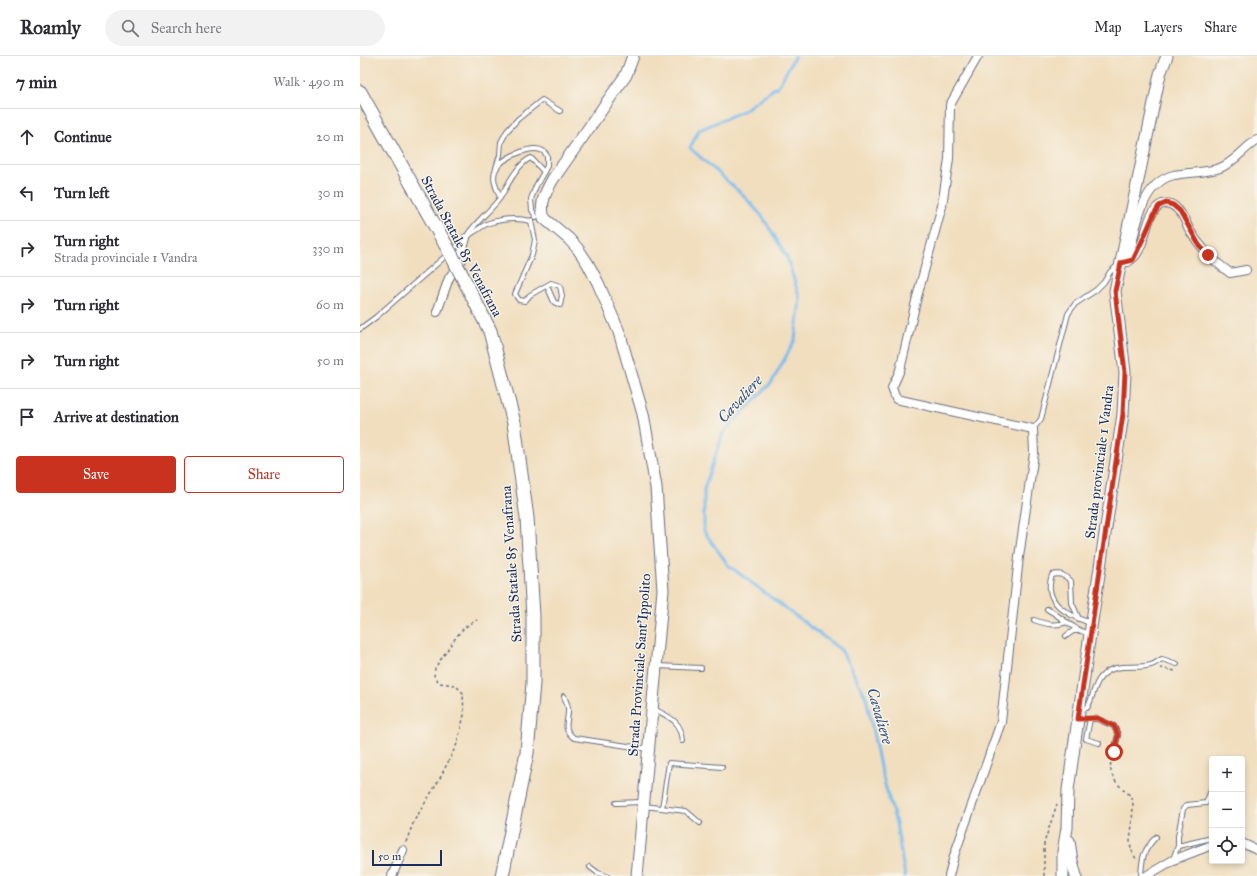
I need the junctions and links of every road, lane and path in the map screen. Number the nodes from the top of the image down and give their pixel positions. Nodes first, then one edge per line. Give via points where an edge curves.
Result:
1 (633, 56) edge
2 (978, 56) edge
3 (1167, 56) edge
4 (360, 92) edge
5 (560, 111) dead end
6 (1257, 140) edge
7 (496, 168) junction
8 (544, 172) junction
9 (500, 198) junction
10 (539, 215) junction
11 (531, 221) junction
12 (466, 238) junction
13 (1124, 263) junction
14 (1246, 270) dead end
15 (547, 286) junction
16 (437, 312) dead end
17 (360, 329) edge
18 (1033, 429) junction
19 (1047, 609) dead end
20 (1079, 619) junction
21 (477, 620) dead end
22 (1034, 620) dead end
23 (1066, 622) junction
24 (1091, 629) junction
25 (1079, 631) junction
26 (1066, 636) dead end
27 (1177, 664) dead end
28 (1153, 665) junction
29 (656, 666) junction
30 (701, 668) dead end
31 (1175, 671) dead end
32 (564, 696) dead end
33 (652, 708) junction
34 (1079, 714) junction
35 (1090, 719) junction
36 (683, 741) dead end
37 (1099, 743) dead end
38 (648, 749) junction
39 (1114, 752) joint
40 (722, 766) dead end
41 (1210, 792) edge
42 (1057, 802) dead end
43 (616, 803) dead end
44 (643, 804) junction
45 (662, 808) junction
46 (700, 824) dead end
47 (1067, 828) junction
48 (1156, 837) dead end
49 (1209, 839) edge
50 (1245, 844) edge
51 (1209, 845) edge
52 (1178, 846) junction
53 (403, 850) joint
54 (1257, 850) edge
55 (1173, 860) junction
56 (590, 867) dead end
57 (1143, 874) edge
58 (392, 876) edge
59 (502, 876) edge
60 (607, 876) edge
61 (637, 876) edge
62 (949, 876) edge
63 (1044, 876) edge
64 (1063, 876) edge
65 (1076, 876) edge

1 - 10 main road via 626,75 553,179
2 - 18 street via 950,105 949,159 942,206 900,370 892,388 896,399
3 - 13 main road, Strada provinciale 1 Vandra via 1160,74
4 - 59 highway, Strada Statale 85 Venafrana, bridge via 452,256 490,332 514,423 527,518 533,683 527,753
5 - 7 lane via 542,100 518,119 501,142
6 - 13 street via 1220,168 1173,176 1153,187 1142,205
7 - 8 lane via 516,153 530,149 542,150 547,156
7 - 9 lane via 494,181
8 - 9 lane via 531,158 526,160
8 - 10 lane via 531,199 532,210
9 - 12 lane via 475,224
10 - 11 lane
10 - 29 main road, Strada Provinciale Sant'Ippolito via 569,238 598,283 619,332 643,414 656,487 663,590
11 - 12 lane via 504,220 488,224
11 - 15 lane via 535,240 532,255 515,294 519,300 525,301 530,295
12 - 16 street via 462,260 448,278
12 - 17 lane
13 - 14 street via 1133,260 1154,214 1159,206 1166,203 1180,211 1199,245 1219,265 1230,273
13 - 18 lane via 1110,272 1104,282 1075,304 1068,314 1041,419
13 - 24 main road, Strada provinciale 1 Vandra via 1115,291 1125,372 1123,414
15 - 15 lane via 560,286 560,305 554,302
18 - 62 street via 1034,453 1018,557 1001,722
19 - 23 lane
20 - 20 lane via 1056,605 1049,583 1052,575 1064,575 1071,581 1072,603
20 - 24 lane
21 - 53 path via 465,627 456,637 435,668 434,676 440,683 455,685 463,694 464,715 457,744 414,821
22 - 23 lane via 1055,626
23 - 25 lane
24 - 25 lane
24 - 34 main road, Strada provinciale 1 Vandra
25 - 26 lane via 1073,631
27 - 28 lane via 1162,659
28 - 31 path via 1160,669
28 - 34 lane via 1108,671 1101,677 1087,708
29 - 30 lane
29 - 33 main road, Strada Provinciale Sant'Ippolito
32 - 38 lane via 568,708 567,730 574,738
33 - 36 lane via 677,723 682,731
33 - 38 main road, Strada Provinciale Sant'Ippolito
34 - 35 lane
34 - 47 main road, Strada provinciale 1 Vandra via 1068,790
35 - 37 lane via 1086,740
35 - 39 lane via 1097,718 1114,726 1118,735
38 - 44 main road, Strada Provinciale Sant'Ippolito
39 - 57 path via 1111,774 1116,783 1132,797 1131,849
40 - 45 lane via 669,763
41 - 52 lane via 1206,803 1187,805 1183,809
42 - 63 path via 1044,843
43 - 44 lane
44 - 45 lane
44 - 61 main road, Strada Provinciale Sant'Ippolito
45 - 46 lane via 686,811
47 - 64 main road, Strada provinciale 1 Vandra
47 - 65 main road, Strada provinciale 1 Vandra
48 - 57 lane via 1146,848 1142,864
49 - 52 lane
50 - 54 street
51 - 55 street
52 - 55 lane
53 - 58 street
55 - 57 street
56 - 60 lane

